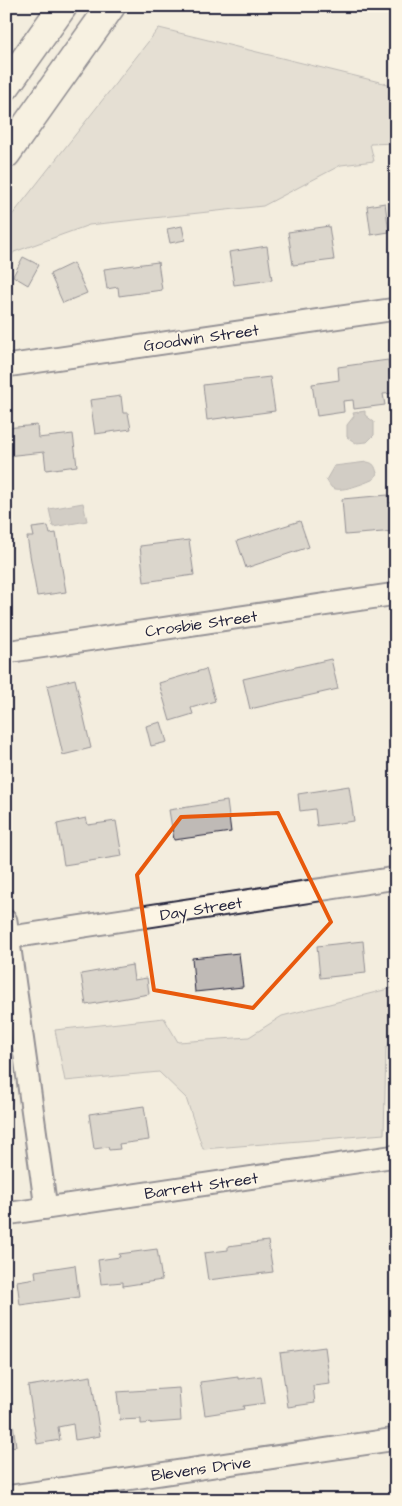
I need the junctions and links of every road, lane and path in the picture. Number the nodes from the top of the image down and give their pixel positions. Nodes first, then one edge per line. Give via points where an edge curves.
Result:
1 (63, 6) edge
2 (111, 6) edge
3 (6, 86) edge
4 (6, 154) edge
5 (396, 309) edge
6 (6, 366) edge
7 (396, 594) edge
8 (6, 652) edge
9 (396, 878) edge
10 (7, 932) edge
11 (396, 1156) edge
12 (46, 1208) junction
13 (6, 1214) edge
14 (396, 1439) edge
15 (6, 1498) edge

1 - 3 main road
2 - 4 main road
5 - 6 street, Goodwin Street
7 - 8 street, Crosbie Street
9 - 10 street, Day Street
10 - 12 street
11 - 12 street, Barrett Street
12 - 13 street, Barrett Street
14 - 15 street, Blevens Drive

